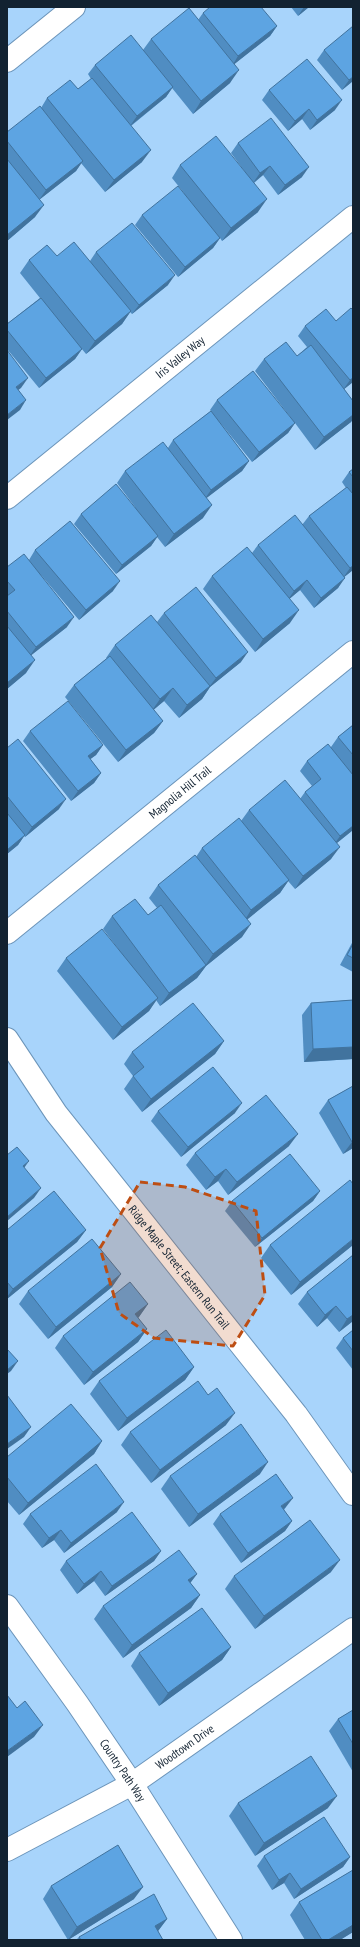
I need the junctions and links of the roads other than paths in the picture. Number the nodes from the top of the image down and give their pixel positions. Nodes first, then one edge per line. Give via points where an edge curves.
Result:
1 (74, 7) edge
2 (7, 61) edge
3 (353, 217) edge
4 (7, 498) edge
5 (353, 652) edge
6 (7, 933) edge
7 (7, 1039) edge
8 (353, 1494) edge
9 (7, 1606) edge
10 (353, 1629) edge
11 (132, 1784) junction
12 (7, 1850) edge
13 (231, 1940) edge

1 - 2 street
3 - 4 street, Iris Valley Way
5 - 6 street, Magnolia Hill Trail
7 - 8 street, Ridge Maple Street; Eastern Run Trail via 56,1113 296,1414
9 - 11 street, Country Path Way
10 - 11 street, Woodtown Drive
11 - 12 street, Woodtown Drive
11 - 13 street, Country Path Way

